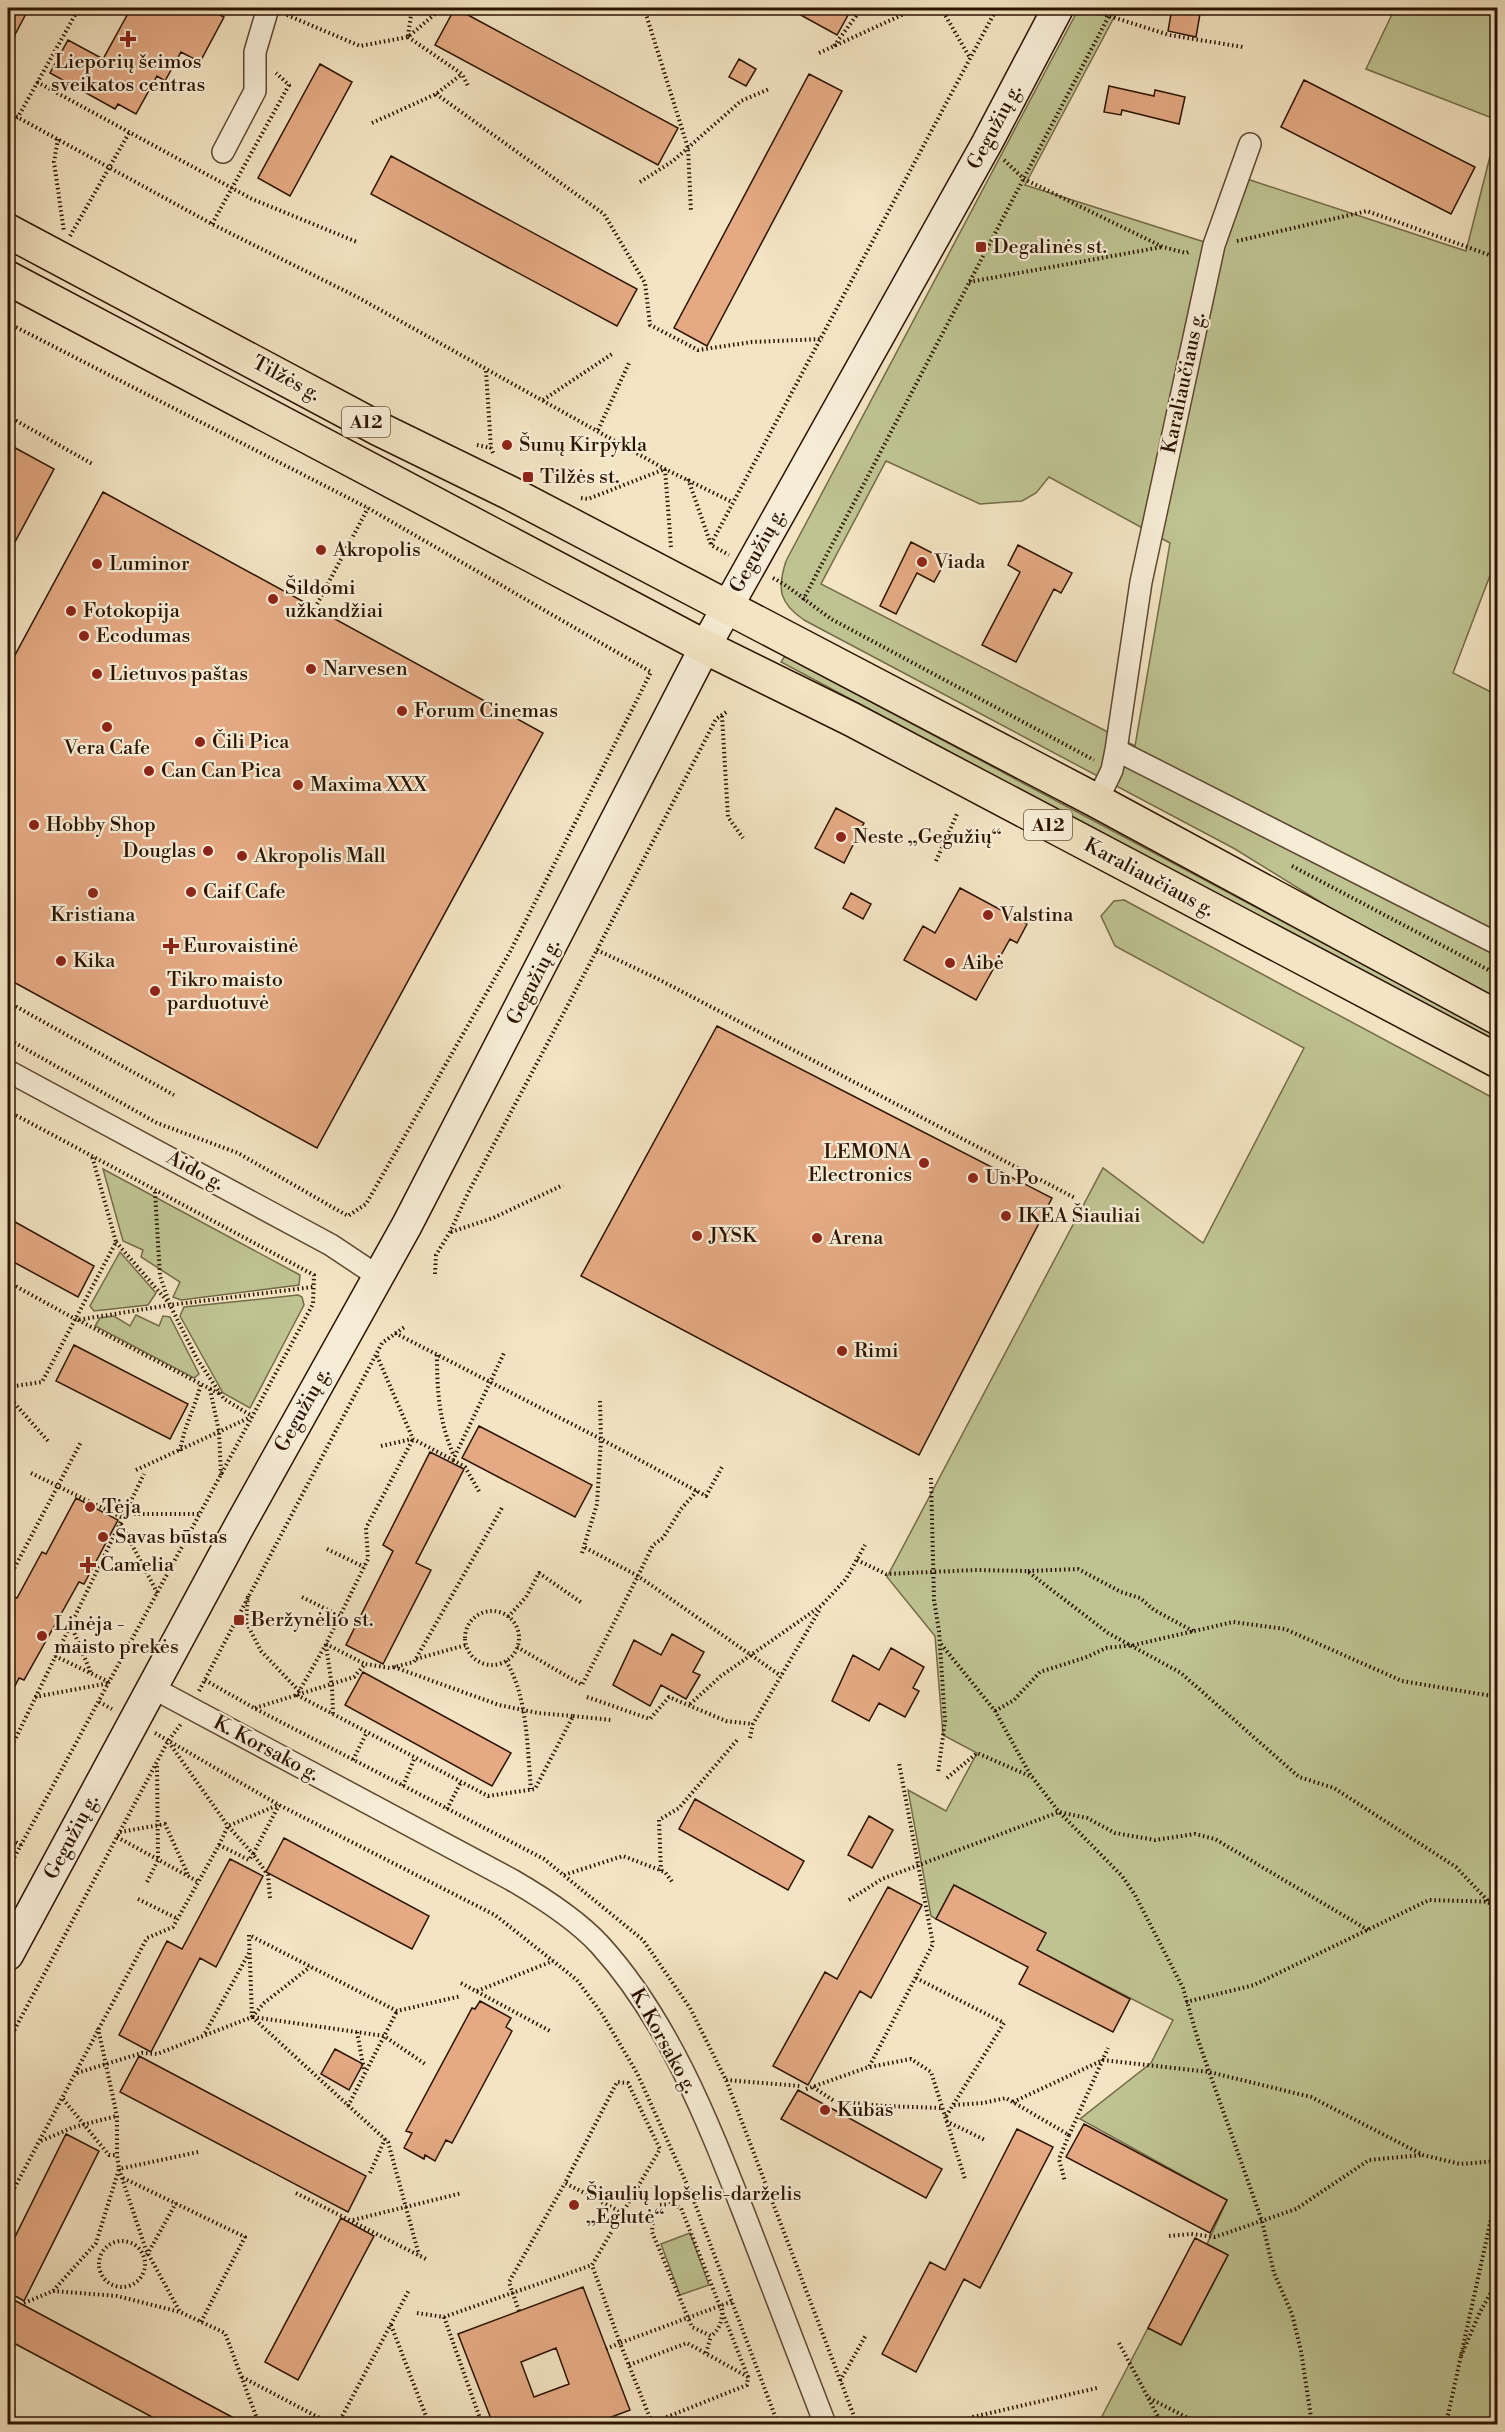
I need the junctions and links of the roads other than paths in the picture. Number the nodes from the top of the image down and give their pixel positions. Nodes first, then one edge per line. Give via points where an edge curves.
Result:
1 (1058, 8) edge
2 (274, 10) edge
3 (1250, 144) dead end
4 (223, 152) dead end
5 (8, 231) edge
6 (8, 278) edge
7 (726, 607) junction
8 (705, 647) junction
9 (1116, 750) junction
10 (1097, 801) junction
11 (1497, 944) edge
12 (1497, 1018) edge
13 (1497, 1061) edge
14 (8, 1071) edge
15 (379, 1277) junction
16 (153, 1688) junction
17 (8, 1955) edge
18 (825, 2424) edge

1 - 7 main road, Gegužių g. via 987,143
2 - 4 street via 255,52 255,91
3 - 9 street, Karaliaučiaus g. via 1214,245 1141,582
5 - 7 highway, Tilžės g. / A12 via 379,429
6 - 8 highway, Tilžės g. / A12
7 - 8 main road, Gegužių g.
7 - 10 highway, A12
8 - 13 highway, Karaliaučiaus g. / A12 via 851,719
8 - 15 main road, Gegužių g.
9 - 10 street, Karaliaučiaus g. via 1112,770
9 - 11 street
10 - 12 highway, A12
14 - 15 street, Aido g. via 331,1245
15 - 16 main road, Gegužių g. via 300,1414
16 - 17 main road, Gegužių g.
16 - 18 street, K. Korsako g. via 512,1880 598,1942 647,2006 694,2095

